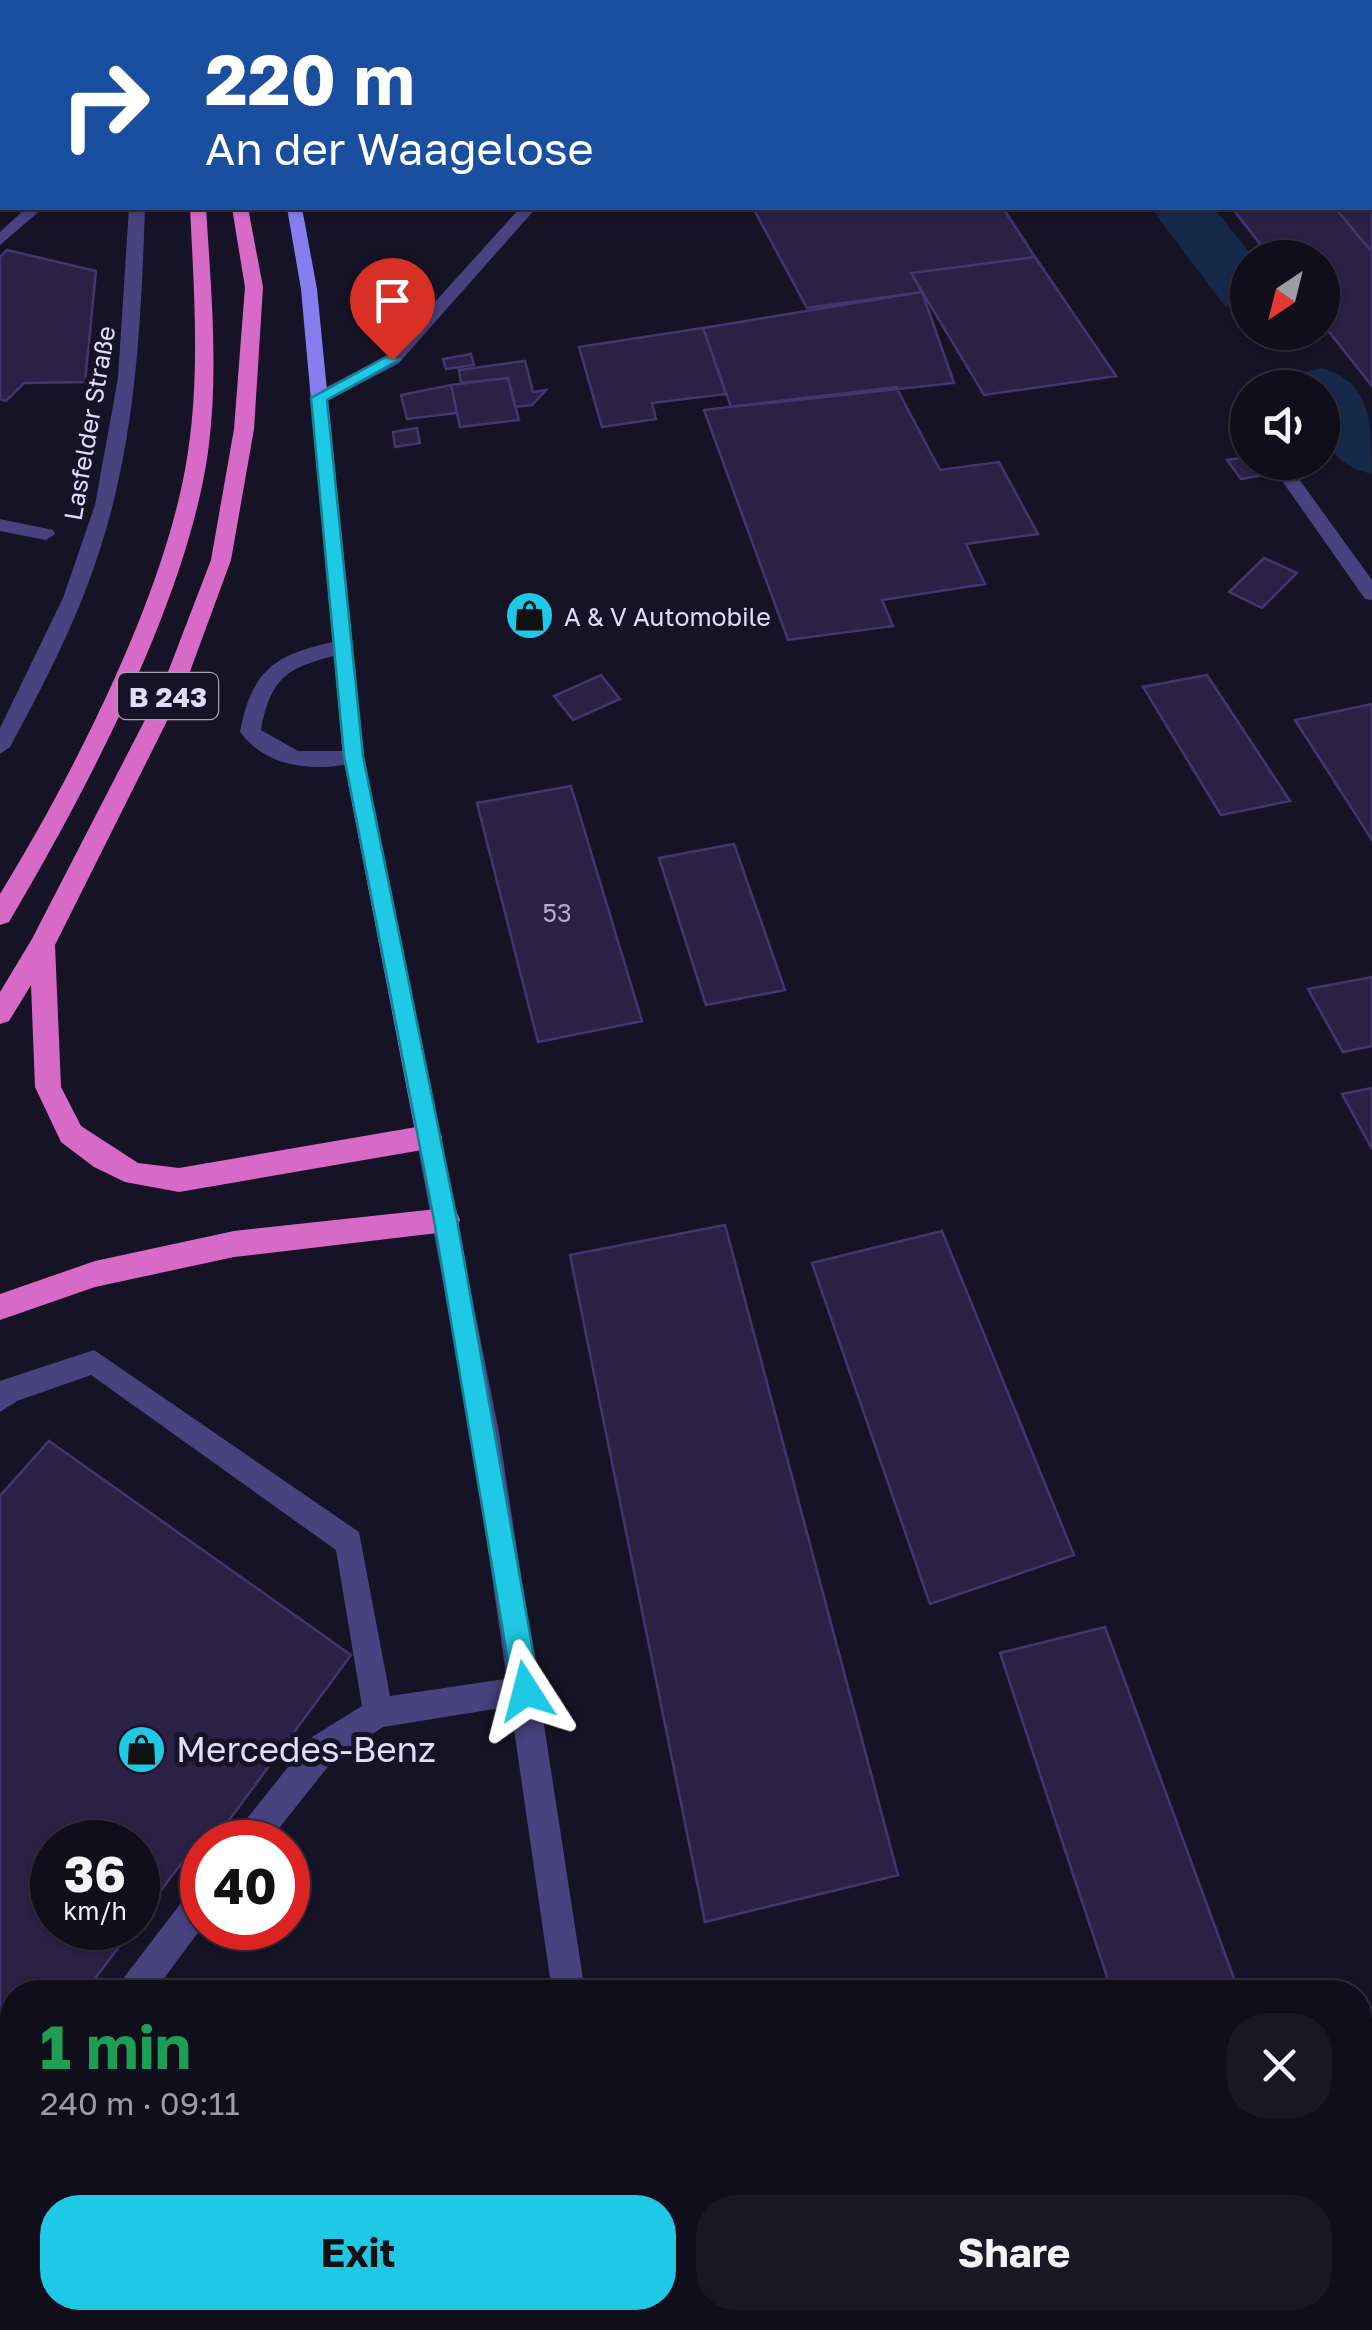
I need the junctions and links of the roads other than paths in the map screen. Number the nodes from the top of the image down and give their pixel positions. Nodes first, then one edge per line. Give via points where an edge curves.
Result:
1 (33, 210) edge
2 (137, 210) edge
3 (198, 210) edge
4 (240, 210) edge
5 (294, 210) edge
6 (526, 210) edge
7 (0, 240) edge
8 (319, 398) junction
9 (1292, 480) edge
10 (0, 525) edge
11 (46, 534) dead end
12 (1372, 594) edge
13 (341, 647) junction
14 (0, 746) edge
15 (353, 756) junction
16 (0, 914) edge
17 (42, 945) junction
18 (0, 1014) edge
19 (428, 1137) junction
20 (446, 1220) junction
21 (0, 1307) edge
22 (0, 1399) edge
23 (526, 1691) junction
24 (378, 1714) junction
25 (265, 1820) edge
26 (180, 1930) edge
27 (143, 1980) edge
28 (568, 1980) edge

1 - 7 street
2 - 14 street, Lasfelder Straße via 120,418 93,545 46,662
3 - 16 highway, B 243 via 201,430 180,527 118,690 55,827
4 - 17 highway, B 243 via 254,287 244,429 222,560 174,685
5 - 8 main road
6 - 8 street via 392,360
8 - 13 main road
9 - 12 street
10 - 11 street
13 - 15 main road
13 - 15 street via 288,658 256,694 250,732 276,754 312,762
15 - 19 main road
17 - 18 highway, B 243
17 - 19 highway via 48,1087 71,1134 104,1159 135,1174 178,1180
19 - 20 street
20 - 21 highway via 234,1244 95,1274
20 - 23 street
22 - 24 street via 8,1390 94,1362 349,1542
23 - 24 street
23 - 28 street
24 - 25 street via 322,1748
26 - 27 street

